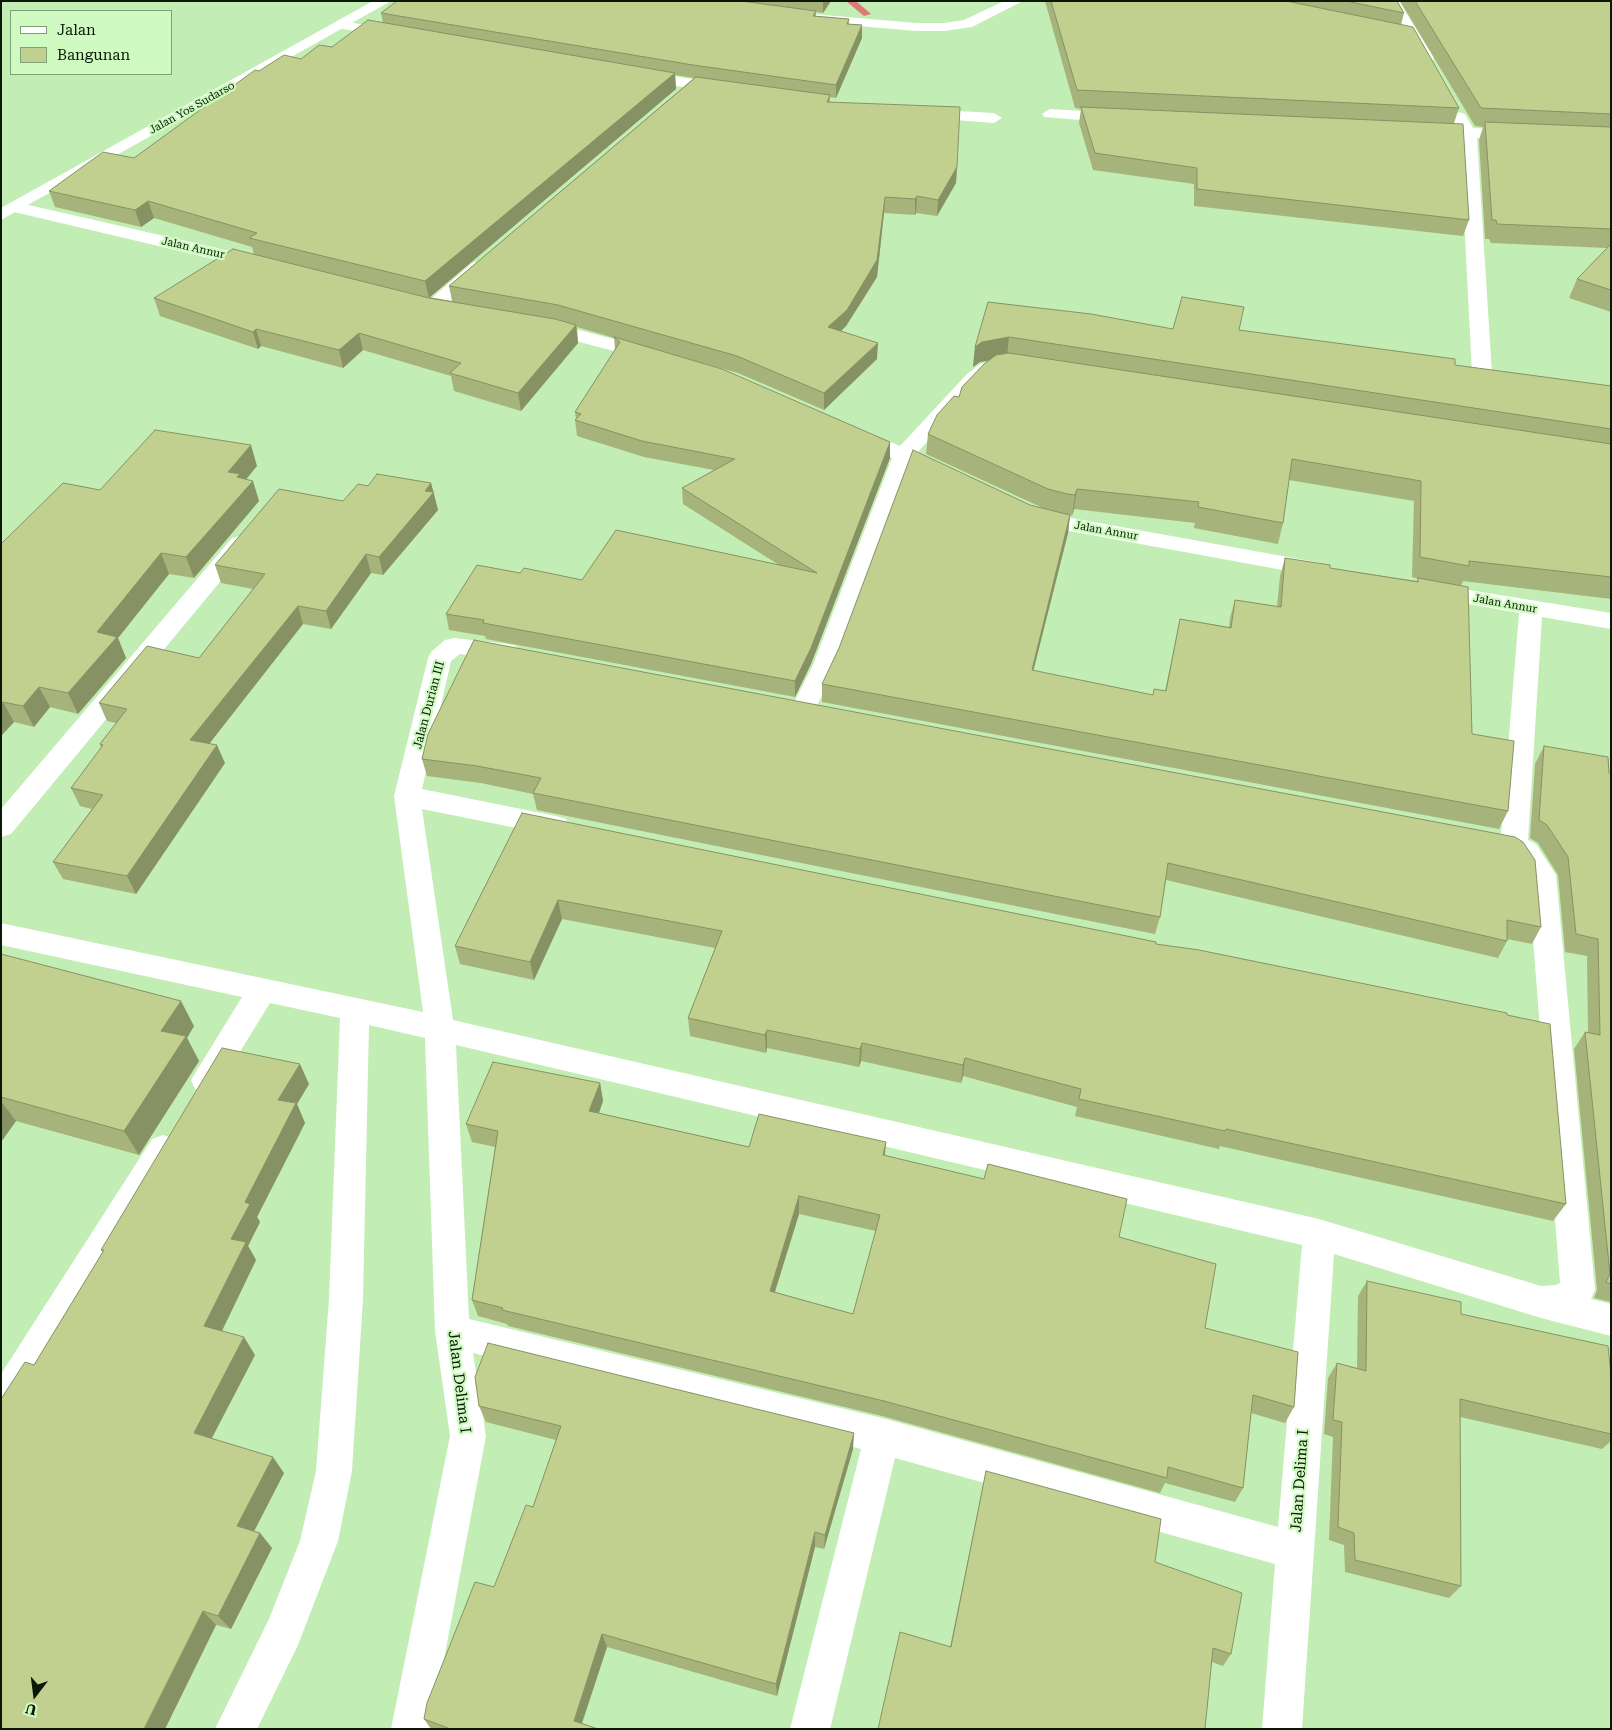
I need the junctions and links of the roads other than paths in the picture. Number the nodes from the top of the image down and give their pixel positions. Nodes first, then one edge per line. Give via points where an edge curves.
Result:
1 (384, 1) edge
2 (1016, 1) edge
3 (1392, 1) edge
4 (799, 16) edge
5 (342, 24) junction
6 (1397, 36) edge
7 (407, 37) edge
8 (1416, 40) junction
9 (626, 74) edge
10 (1435, 74) edge
11 (693, 85) junction
12 (738, 91) edge
13 (678, 97) edge
14 (1454, 108) edge
15 (909, 113) edge
16 (1050, 114) dead end
17 (994, 118) dead end
18 (1136, 120) edge
19 (1410, 131) edge
20 (1468, 133) junction
21 (1537, 136) edge
22 (8, 211) edge
23 (492, 256) edge
24 (280, 269) edge
25 (462, 312) edge
26 (521, 323) edge
27 (669, 361) edge
28 (1007, 365) edge
29 (1482, 374) edge
30 (840, 426) edge
31 (904, 454) junction
32 (965, 484) edge
33 (1016, 508) edge
34 (251, 529) edge
35 (1336, 573) edge
36 (1414, 587) edge
37 (1531, 609) junction
38 (1611, 620) edge
39 (534, 658) edge
40 (833, 713) edge
41 (407, 796) junction
42 (1, 826) edge
43 (582, 832) edge
44 (1485, 838) edge
45 (1514, 843) junction
46 (1, 934) edge
47 (262, 990) junction
48 (355, 1009) junction
49 (440, 1030) junction
50 (1319, 1234) junction
51 (1541, 1302) junction
52 (1611, 1320) edge
53 (452, 1331) junction
54 (1, 1406) edge
55 (882, 1436) junction
56 (1295, 1551) junction
57 (235, 1729) edge
58 (411, 1729) edge
59 (810, 1729) edge
60 (1282, 1729) edge

1 - 5 street, Jalan Yos Sudarso
2 - 4 street via 967,24 944,27 916,28
3 - 8 street
5 - 7 street
5 - 22 street, Jalan Yos Sudarso
6 - 8 street
8 - 10 street
9 - 11 street
11 - 12 street
11 - 13 street
14 - 20 street
15 - 17 street
16 - 18 street
19 - 20 street
20 - 21 street
20 - 29 street
22 - 24 street, Jalan Annur
23 - 25 street via 423,305
26 - 27 street via 560,330
28 - 31 street via 987,368 974,378
30 - 31 street
31 - 32 street
31 - 40 street via 825,665 794,706
33 - 35 street, Jalan Annur via 1064,523
34 - 42 street
36 - 37 street, Jalan Annur
37 - 38 street, Jalan Annur
37 - 45 street
39 - 41 street, Jalan Durian III via 454,646 440,658
41 - 43 street
41 - 49 street, Jalan Durian III
44 - 45 street
45 - 51 street via 1526,851 1542,875 1540,1026 1578,1290 1562,1299
46 - 47 street
47 - 48 street
47 - 54 street
48 - 49 street
48 - 57 street via 346,1299 334,1471 320,1541 284,1631
49 - 50 street
49 - 53 street, Jalan Delima I
50 - 51 street
50 - 56 street, Jalan Delima I
51 - 52 street
53 - 55 street
53 - 58 street, Jalan Delima I via 468,1436
55 - 56 street
55 - 59 street
56 - 60 street, Jalan Delima I

